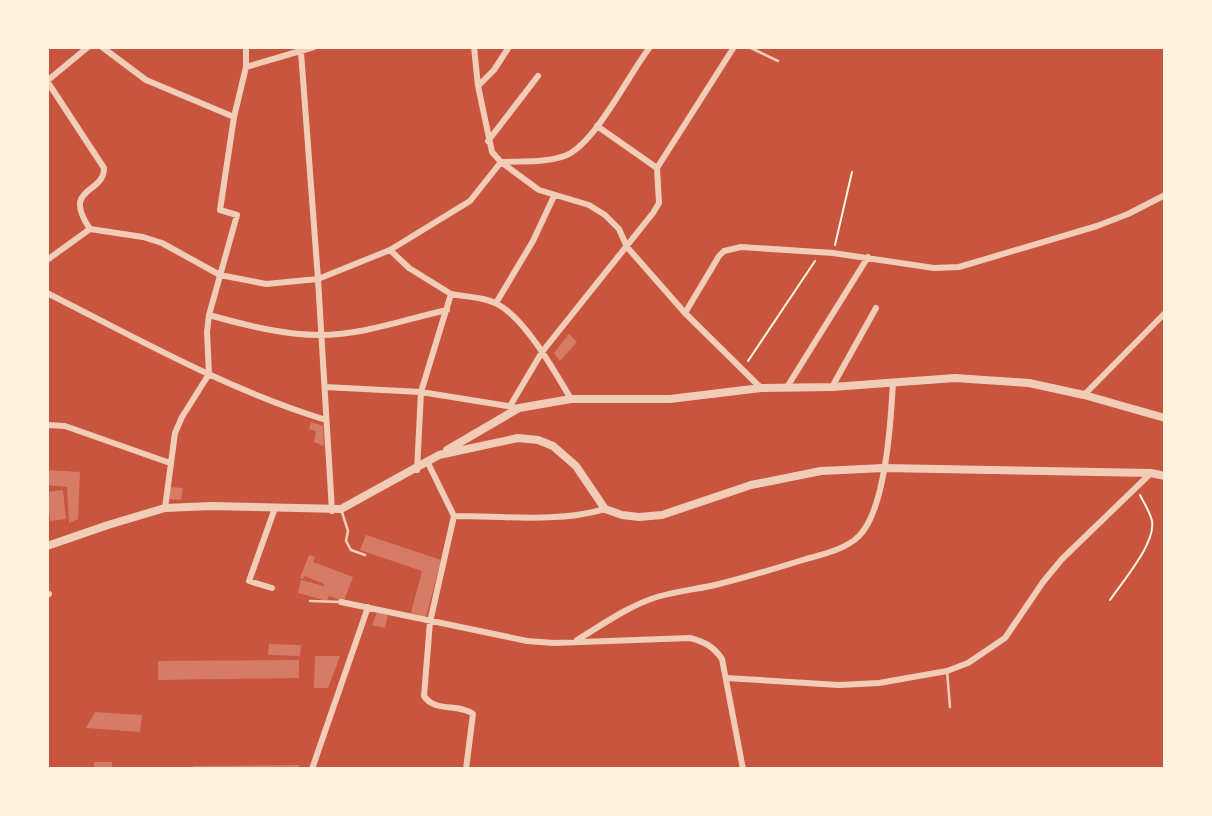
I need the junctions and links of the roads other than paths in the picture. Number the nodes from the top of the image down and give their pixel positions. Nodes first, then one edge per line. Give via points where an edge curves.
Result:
1 (88, 47) edge
2 (102, 47) edge
3 (246, 47) edge
4 (314, 47) edge
5 (474, 47) edge
6 (509, 47) edge
7 (650, 47) edge
8 (734, 47) edge
9 (748, 47) edge
10 (300, 52) junction
11 (778, 61) dead end
12 (246, 67) junction
13 (538, 76) dead end
14 (47, 81) edge
15 (478, 86) junction
16 (234, 117) junction
17 (597, 126) junction
18 (488, 141) junction
19 (501, 162) junction
20 (657, 168) junction
21 (1165, 195) edge
22 (554, 196) junction
23 (90, 229) junction
24 (627, 247) junction
25 (390, 250) junction
26 (867, 257) junction
27 (47, 260) edge
28 (220, 275) junction
29 (318, 279) junction
30 (47, 293) edge
31 (452, 293) junction
32 (496, 303) junction
33 (876, 308) dead end
34 (447, 310) junction
35 (685, 313) junction
36 (1165, 313) edge
37 (209, 315) junction
38 (321, 335) junction
39 (542, 352) junction
40 (209, 374) junction
41 (893, 382) junction
42 (325, 387) junction
43 (787, 387) junction
44 (832, 387) junction
45 (761, 388) junction
46 (421, 392) junction
47 (1084, 394) junction
48 (571, 399) junction
49 (515, 407) junction
50 (1165, 418) edge
51 (326, 420) junction
52 (47, 425) edge
53 (439, 456) junction
54 (170, 463) junction
55 (428, 463) junction
56 (884, 468) junction
57 (417, 470) junction
58 (1151, 473) junction
59 (1165, 476) edge
60 (165, 508) junction
61 (275, 508) junction
62 (605, 509) junction
63 (337, 510) junction
64 (454, 516) junction
65 (47, 547) edge
66 (365, 555) dead end
67 (272, 588) dead end
68 (310, 600) dead end
69 (341, 602) joint
70 (368, 607) junction
71 (430, 622) junction
72 (576, 641) junction
73 (947, 671) junction
74 (726, 678) junction
75 (950, 706) dead end
76 (312, 769) edge
77 (466, 769) edge
78 (743, 769) edge

1 - 14 street
2 - 16 street via 146,80
3 - 12 street
4 - 10 street
5 - 15 street
6 - 15 street
7 - 17 street
8 - 20 street
9 - 11 lane
10 - 12 street
10 - 29 street
12 - 16 street
13 - 18 street
14 - 23 street via 104,167 103,177 83,194 80,204
15 - 18 street
16 - 28 street via 220,210 237,215
17 - 19 street via 583,144 565,156
17 - 20 street
18 - 19 street
19 - 22 street
19 - 25 street via 470,201
20 - 24 street via 659,203
21 - 26 street via 1097,226 959,267 934,268
22 - 24 street via 589,205 604,215 619,229
22 - 32 street
23 - 27 street
23 - 28 street via 162,243
24 - 35 street
24 - 39 street
25 - 29 street
25 - 31 street via 409,268
26 - 35 street via 741,247 724,251
26 - 43 street
28 - 29 street via 266,284
28 - 37 street
29 - 38 street
30 - 40 street
31 - 32 street
31 - 34 street
32 - 39 street via 508,310
33 - 44 street
34 - 38 street
34 - 46 street
35 - 45 street
36 - 47 street
37 - 38 street via 283,332
37 - 40 street
38 - 42 street
39 - 48 street
39 - 49 street
40 - 51 street
40 - 54 street via 182,417
41 - 44 street
41 - 47 street via 995,379
41 - 56 street
42 - 46 street
42 - 51 street
43 - 44 street
43 - 45 street
45 - 48 street via 670,400
46 - 49 street
46 - 57 street
47 - 50 street
48 - 49 street
49 - 53 street
51 - 63 street
52 - 54 street via 65,426
53 - 55 street
53 - 62 street via 499,440 538,440 553,446 576,466
54 - 60 street
55 - 57 street
55 - 64 street
56 - 58 street
56 - 62 street via 796,474 662,515 639,517
56 - 72 street via 870,518 851,543 718,585 657,597
57 - 63 street
58 - 59 street
58 - 73 street via 1062,559 1005,638
60 - 61 street
60 - 65 street
61 - 63 street
61 - 67 street via 249,581
62 - 64 street via 561,517
63 - 66 lane via 351,550
64 - 71 street
68 - 69 lane
69 - 70 street
70 - 71 street
70 - 76 street
71 - 72 street via 527,641
71 - 77 street via 424,696 438,706 473,714
72 - 74 street via 690,638 713,647 722,659
73 - 74 street via 839,685
73 - 75 lane
74 - 78 street

